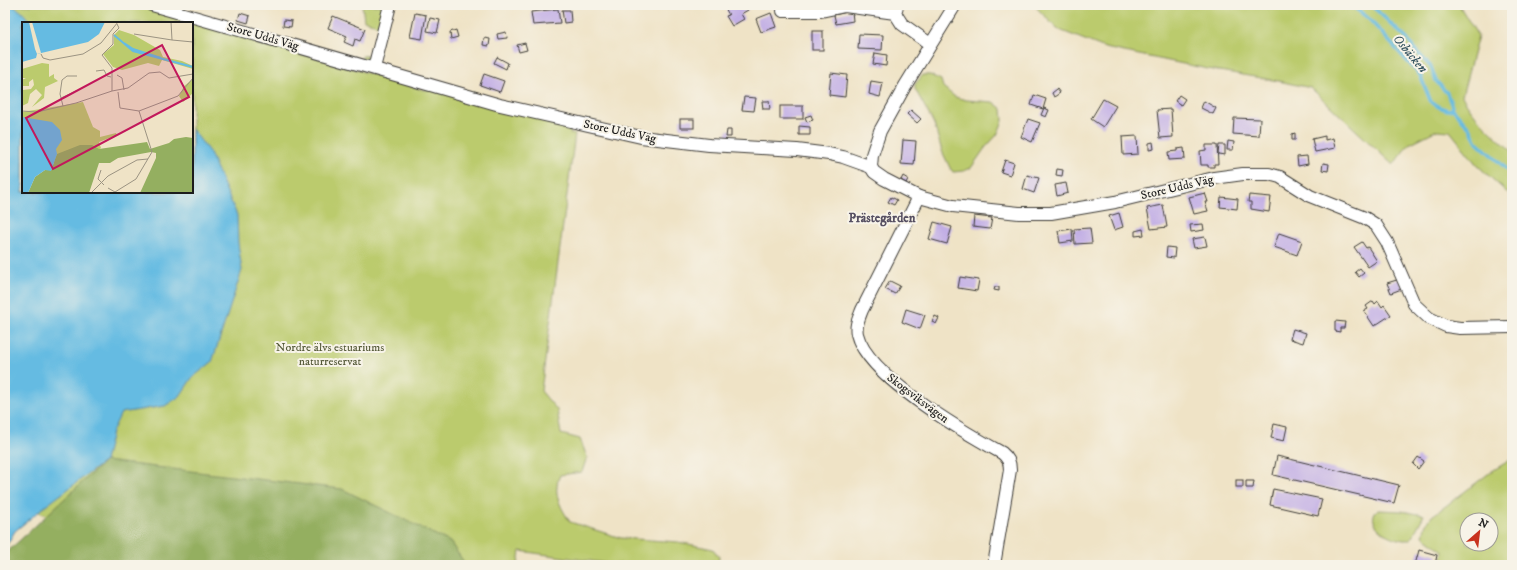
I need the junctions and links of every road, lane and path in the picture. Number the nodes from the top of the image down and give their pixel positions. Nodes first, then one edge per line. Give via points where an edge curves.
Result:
1 (152, 5) edge
2 (390, 5) edge
3 (955, 5) edge
4 (896, 9) edge
5 (783, 11) dead end
6 (930, 44) junction
7 (374, 68) junction
8 (871, 167) junction
9 (919, 197) junction
10 (1512, 327) edge
11 (994, 565) edge

1 - 7 street, Store Udds Väg
2 - 7 street
3 - 6 street
4 - 5 street via 845,6 821,12
4 - 6 street via 902,24
6 - 8 street via 880,131
7 - 8 street, Store Udds Väg via 500,104 641,137 709,145 797,150 843,157
8 - 9 street, Store Udds Väg via 884,179
9 - 10 street, Store Udds Väg via 953,206 1020,213 1051,213 1115,202 1214,178 1269,174 1280,177 1310,196 1376,225 1387,242 1414,304 1429,318 1446,326 1460,328
9 - 11 street, Skogsviksvägen via 862,310 857,321 857,332 860,344 869,356 902,389 939,416 1002,453 1010,463

